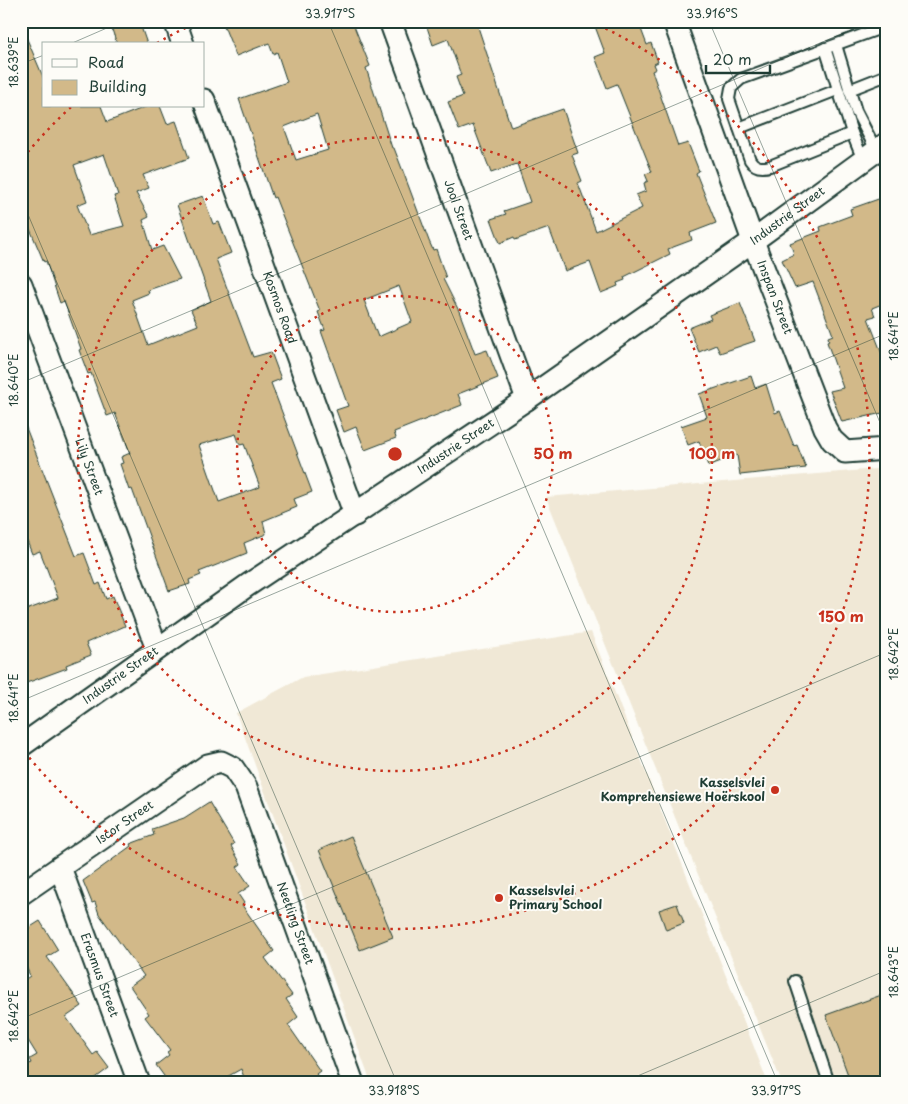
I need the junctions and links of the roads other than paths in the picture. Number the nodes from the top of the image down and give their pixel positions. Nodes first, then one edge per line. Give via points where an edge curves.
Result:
1 (175, 21) edge
2 (390, 21) edge
3 (674, 21) edge
4 (887, 26) edge
5 (182, 42) edge
6 (836, 44) junction
7 (825, 48) junction
8 (887, 75) edge
9 (837, 90) junction
10 (849, 90) junction
11 (205, 103) edge
12 (739, 128) junction
13 (852, 134) junction
14 (875, 151) edge
15 (753, 241) junction
16 (21, 284) edge
17 (527, 399) junction
18 (887, 449) edge
19 (355, 515) junction
20 (157, 649) junction
21 (21, 746) edge
22 (233, 768) joint
23 (60, 867) junction
24 (21, 894) edge
25 (795, 981) dead end
26 (139, 1083) edge
27 (353, 1083) edge
28 (829, 1083) edge

1 - 5 street
2 - 17 street, Jool Street
3 - 15 street, Inspan Street
4 - 6 lane
6 - 7 lane
6 - 10 lane
7 - 9 lane
7 - 12 lane via 735,83 729,99
8 - 10 lane
9 - 12 lane
9 - 13 lane
10 - 14 lane
11 - 19 street, Kosmos Road
12 - 13 lane via 752,163 761,168
13 - 14 lane
14 - 15 street, Industrie Street
15 - 17 street, Industrie Street
15 - 18 street, Inspan Street via 832,440 845,452
16 - 20 street, Lily Street
17 - 19 street, Industrie Street
19 - 20 street, Industrie Street
20 - 21 street, Industrie Street
22 - 23 street, Iscor Street via 221,762 208,765
22 - 27 street, Neetling Street via 246,787
23 - 24 street, Iscor Street
23 - 26 street, Erasmus Street
25 - 28 lane

